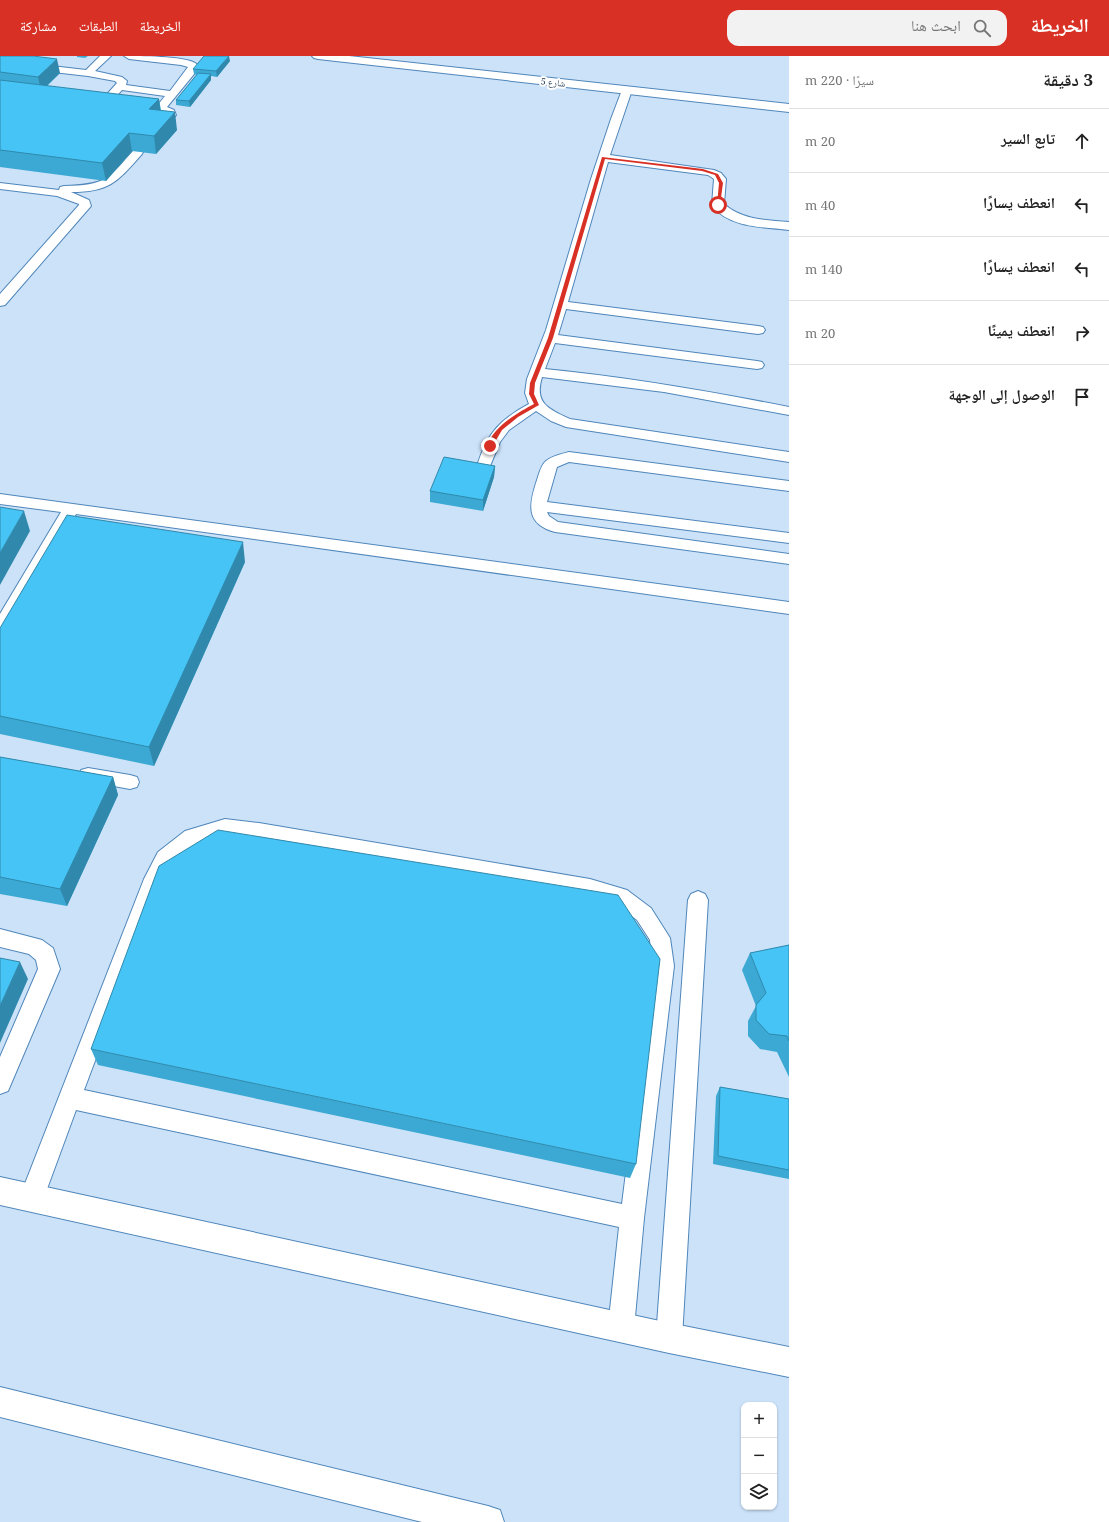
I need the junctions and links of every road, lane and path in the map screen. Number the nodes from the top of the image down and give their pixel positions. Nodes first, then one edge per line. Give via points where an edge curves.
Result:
1 (37, 56) edge
2 (106, 56) edge
3 (129, 56) edge
4 (318, 56) edge
5 (58, 60) edge
6 (0, 63) edge
7 (25, 66) junction
8 (50, 68) junction
9 (88, 73) junction
10 (119, 88) junction
11 (627, 90) junction
12 (172, 94) junction
13 (789, 108) edge
14 (159, 110) junction
15 (160, 128) edge
16 (138, 152) edge
17 (604, 158) junction
18 (0, 186) edge
19 (50, 192) junction
20 (789, 226) edge
21 (0, 302) edge
22 (561, 305) junction
23 (758, 330) dead end
24 (550, 338) junction
25 (757, 365) dead end
26 (539, 368) junction
27 (789, 398) edge
28 (537, 405) junction
29 (789, 411) edge
30 (789, 454) edge
31 (485, 463) edge
32 (789, 486) edge
33 (0, 499) edge
34 (539, 506) junction
35 (71, 508) junction
36 (789, 538) edge
37 (789, 559) edge
38 (789, 608) edge
39 (0, 628) edge
40 (69, 772) edge
41 (130, 782) dead end
42 (698, 900) dead end
43 (0, 938) edge
44 (0, 1082) edge
45 (70, 1098) junction
46 (0, 1191) edge
47 (31, 1199) junction
48 (632, 1218) junction
49 (621, 1328) junction
50 (669, 1338) junction
51 (789, 1362) edge
52 (0, 1402) edge
53 (488, 1522) edge

1 - 7 lane
2 - 9 lane
3 - 12 lane via 192,65 194,68
4 - 11 main road, شارع 5
5 - 8 lane
6 - 7 lane
7 - 8 lane
8 - 9 lane
9 - 10 lane via 118,78 122,81
10 - 12 lane
10 - 14 lane via 100,102
11 - 13 main road, شارع 5
11 - 17 lane
12 - 14 lane
14 - 15 lane via 170,112 171,115
16 - 19 lane via 108,184 92,189
17 - 20 lane via 717,174 720,179 718,205 725,213 737,218
17 - 22 lane
18 - 19 lane
19 - 21 lane via 81,199 85,206
22 - 23 lane
22 - 24 lane
24 - 25 lane
24 - 26 lane
26 - 27 lane via 582,366 688,380
26 - 28 lane via 532,394
26 - 29 lane
28 - 30 lane via 549,415 566,423
28 - 31 lane via 500,429 490,446
32 - 34 lane via 569,458 550,465
33 - 35 lane
34 - 36 lane
34 - 37 lane via 539,514 545,522 555,527
35 - 38 lane
35 - 39 lane
40 - 41 lane
42 - 50 lane
43 - 44 lane via 35,946 46,955 49,968
45 - 47 lane
45 - 48 lane
45 - 48 lane via 151,885 165,858 192,837 225,827 259,831 590,888 620,896 644,914 660,938 663,966
46 - 47 main road
47 - 49 main road
48 - 49 lane
49 - 50 main road
50 - 51 main road
52 - 53 main road

